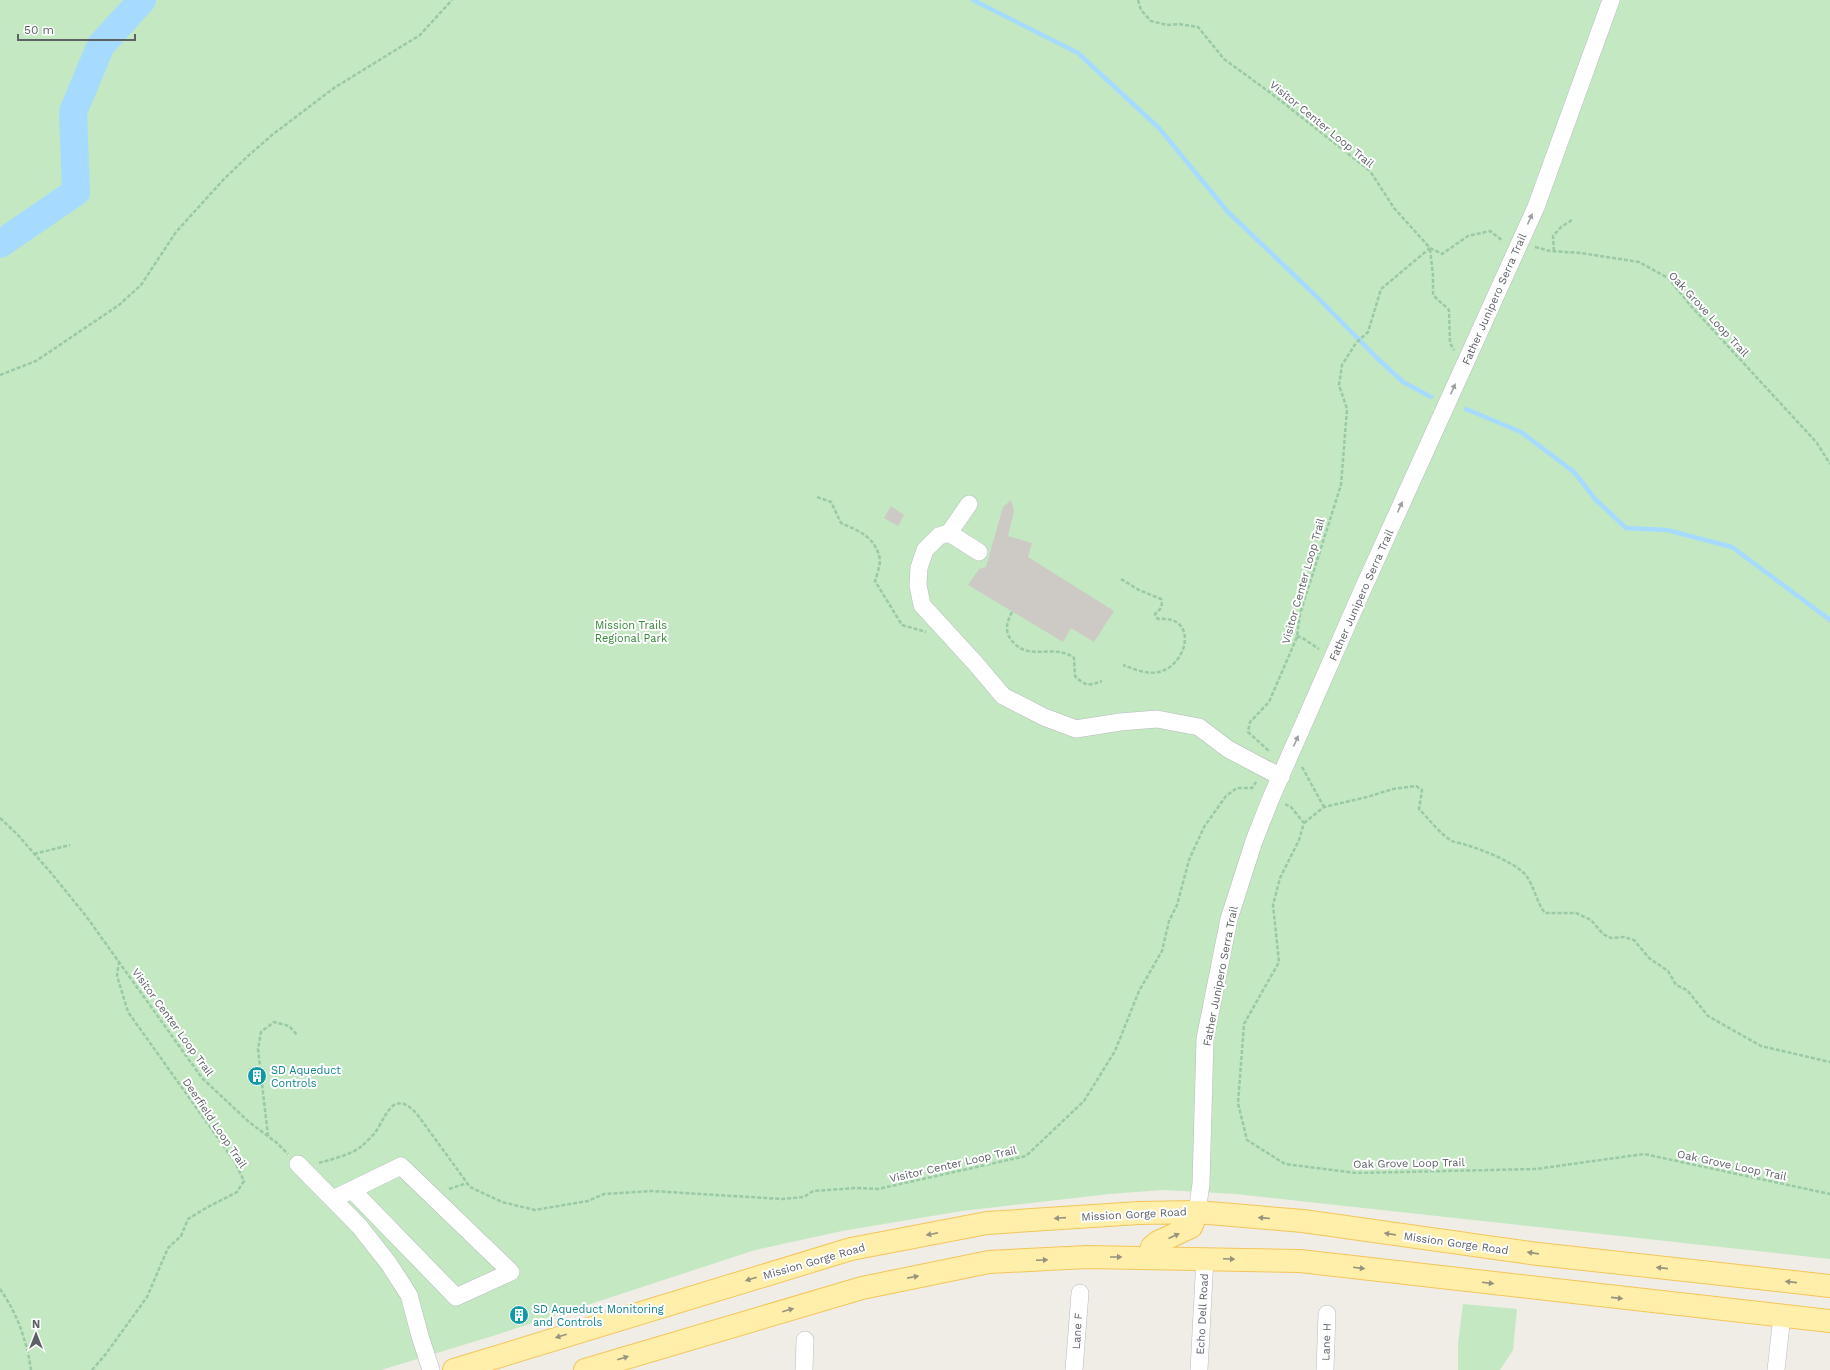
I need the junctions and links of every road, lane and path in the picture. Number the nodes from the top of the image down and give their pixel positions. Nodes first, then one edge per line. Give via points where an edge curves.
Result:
1 (452, 0) edge
2 (1138, 0) edge
3 (1611, 0) edge
4 (1572, 220) dead end
5 (1430, 248) junction
6 (1516, 250) junction
7 (1554, 251) junction
8 (1468, 356) junction
9 (0, 375) edge
10 (1830, 464) edge
11 (817, 497) dead end
12 (969, 504) dead end
13 (949, 533) junction
14 (979, 552) dead end
15 (1121, 579) dead end
16 (1012, 612) dead end
17 (940, 625) junction
18 (1297, 636) junction
19 (1334, 657) junction
20 (1123, 664) dead end
21 (1102, 681) dead end
22 (1289, 759) junction
23 (1264, 768) junction
24 (1281, 777) junction
25 (1271, 798) junction
26 (1324, 806) junction
27 (0, 818) edge
28 (1304, 823) junction
29 (70, 845) dead end
30 (34, 854) junction
31 (119, 960) junction
32 (297, 1035) dead end
33 (1830, 1062) edge
34 (268, 1137) junction
35 (298, 1164) junction
36 (352, 1190) junction
37 (1830, 1194) edge
38 (333, 1199) junction
39 (1197, 1212) junction
40 (1148, 1258) junction
41 (1205, 1258) junction
42 (1830, 1286) edge
43 (0, 1289) edge
44 (1080, 1293) dead end
45 (1327, 1314) dead end
46 (1782, 1316) junction
47 (1830, 1321) edge
48 (805, 1340) dead end
49 (31, 1370) edge
50 (92, 1370) edge
51 (432, 1370) edge
52 (454, 1370) edge
53 (585, 1370) edge
54 (804, 1370) edge
55 (1074, 1370) edge
56 (1199, 1370) edge
57 (1325, 1370) edge
58 (1776, 1370) edge

1 - 9 path via 420,35 334,88 248,156 176,232 141,285 119,305 36,360
2 - 5 path, Visitor Center Loop Trail via 1141,10 1151,21 1198,27 1224,59 1370,171 1394,208
6 -> 3 street, Father Junipero Serra Trail via 1536,207
4 - 7 path via 1553,236
5 - 6 path via 1442,254 1468,236 1490,231
5 - 8 path via 1433,295 1449,310 1450,343 1456,352
5 - 18 path, Visitor Center Loop Trail via 1381,289 1368,332 1356,343 1342,365 1339,385 1347,409 1341,485 1300,614
6 - 7 path, Oak Grove Loop Trail via 1534,246
6 - 8 street, Father Junipero Serra Trail
7 - 10 path, Oak Grove Loop Trail via 1639,262 1668,278 1816,443
19 -> 8 street, Father Junipero Serra Trail
11 - 17 path via 831,502 841,523 866,534 880,561 875,581 902,625 922,632 933,631
12 - 13 street
13 - 14 street
13 - 17 street via 939,536 925,550 919,568 918,585 922,605
15 - 20 path via 1161,599 1163,605 1155,614 1156,617 1175,620 1180,624 1185,632 1186,643 1173,666 1159,672 1143,672
16 - 21 path via 1007,621 1008,635 1016,646 1028,652 1068,653 1074,658 1075,676 1082,683 1091,685
17 - 23 street via 1003,696 1044,717 1076,729 1157,719 1199,727 1228,749
18 - 19 path
18 - 23 path, Visitor Center Loop Trail via 1269,702 1250,722 1248,732 1273,755
22 -> 19 street, Father Junipero Serra Trail
22 - 24 street, Father Junipero Serra Trail
22 - 26 path via 1301,765
23 - 24 street
23 - 35 path, Visitor Center Loop Trail via 1252,788 1237,788 1226,796 1204,827 1189,860 1162,951 1139,992 1115,1051 1084,1101 1026,1156 878,1189 813,1191 804,1197 782,1199 652,1191 604,1194 588,1200 534,1210 502,1202 470,1187 417,1114 410,1106 402,1103 392,1106 387,1111 377,1129 361,1146 336,1158 315,1164
24 - 25 street, Father Junipero Serra Trail
25 - 28 path via 1291,806
25 - 39 street, Father Junipero Serra Trail via 1229,919 1205,1039 1201,1184
26 - 28 path
26 - 33 path via 1416,786 1422,790 1419,809 1437,828 1451,840 1505,861 1524,874 1545,913 1576,913 1591,920 1610,938 1624,937 1634,940 1649,958 1668,971 1676,985 1687,990 1708,1016 1761,1046
27 - 30 path, Visitor Center Loop Trail
28 - 37 path, Oak Grove Loop Trail via 1299,840 1280,878 1273,905 1279,962 1244,1024 1238,1103 1247,1140 1286,1164 1356,1173 1536,1169 1644,1154
29 - 30 path
30 - 31 path, Visitor Center Loop Trail
31 - 34 path, Visitor Center Loop Trail via 202,1078
31 - 50 path, Deerfield Loop Trail via 117,976 128,1012 235,1162 244,1181 237,1192 188,1219 181,1236 168,1248 147,1297
32 - 34 path via 289,1026 274,1022 261,1032 258,1049
34 - 35 path, Visitor Center Loop Trail
35 - 38 street
36 - 36 street via 456,1297 511,1272 402,1166
36 - 38 street
38 - 51 street via 360,1227 409,1295
40 -> 39 main road via 1152,1247 1158,1242 1191,1227
42 -> 39 main road, Mission Gorge Road via 1538,1254 1303,1222
39 -> 52 main road, Mission Gorge Road via 1139,1213 987,1223 851,1249
40 - 41 main road
53 -> 40 main road via 862,1288 989,1262 1087,1257
41 -> 46 main road via 1300,1261
41 - 56 street, Echo Dell Road
43 - 49 path via 21,1328
44 - 55 street, Lane F
45 - 57 street, Lane H
46 - 47 main road
46 - 58 street
48 - 54 street

